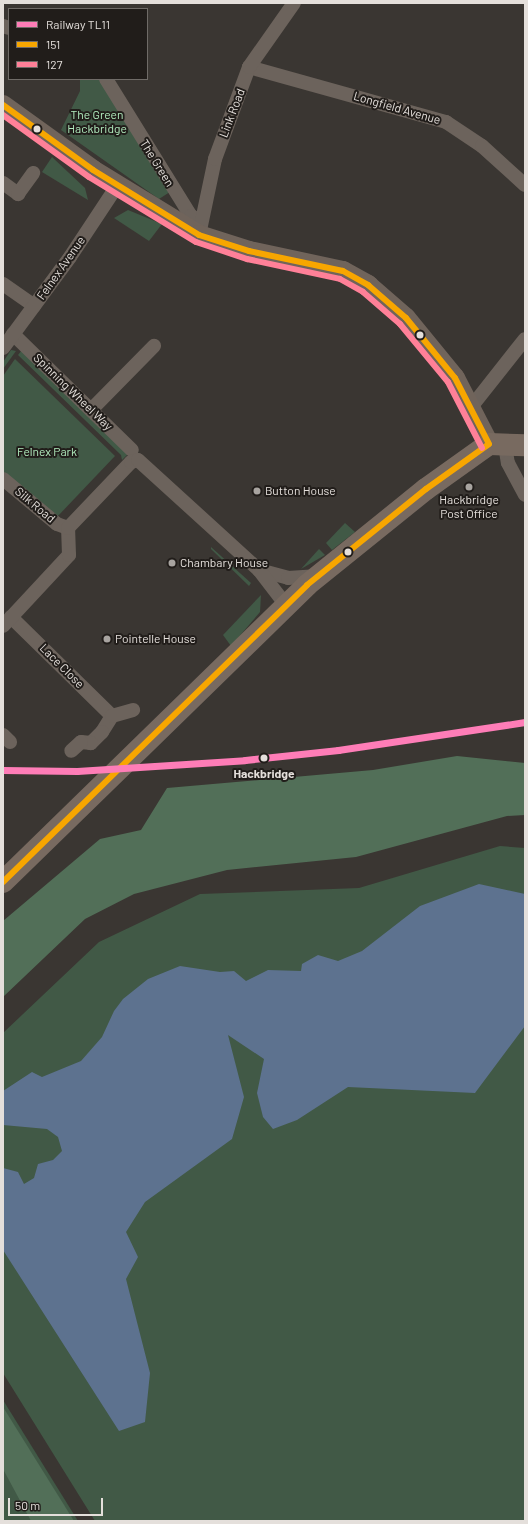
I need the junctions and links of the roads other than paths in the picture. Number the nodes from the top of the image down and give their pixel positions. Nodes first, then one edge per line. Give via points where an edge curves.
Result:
1 (294, 3) edge
2 (249, 67) junction
3 (107, 80) edge
4 (3, 105) edge
5 (33, 174) dead end
6 (3, 183) edge
7 (525, 185) edge
8 (117, 186) junction
9 (200, 228) junction
10 (3, 284) edge
11 (34, 306) junction
12 (14, 334) junction
13 (525, 339) edge
14 (154, 346) dead end
15 (3, 348) edge
16 (472, 406) junction
17 (91, 410) junction
18 (507, 445) edge
19 (134, 455) junction
20 (3, 479) edge
21 (525, 495) edge
22 (68, 528) junction
23 (259, 570) junction
24 (319, 575) junction
25 (286, 605) junction
26 (7, 621) edge
27 (133, 710) dead end
28 (112, 716) junction
29 (71, 751) dead end
30 (3, 882) edge

1 - 2 street, Link Road
2 - 7 street, Longfield Avenue via 446,122 482,146
2 - 9 street, Link Road via 215,159
3 - 9 street, The Green
4 - 8 main road
5 - 6 street via 18,194
8 - 9 main road
8 - 11 street, Felnex Avenue
9 - 16 main road via 249,251 343,271 368,285 389,301 416,329 455,378
10 - 11 street
11 - 12 street, Felnex Avenue
12 - 15 street, Felnex Avenue
12 - 17 street, Spinning Wheel Way
13 - 16 street
14 - 17 street
16 - 18 main road
17 - 19 street, Spinning Wheel Way
18 - 21 street via 508,463
18 - 24 main road via 426,489
19 - 22 street via 131,462
19 - 23 street, Spinning Wheel Way
20 - 22 street, Silk Road via 57,524
22 - 26 street via 69,555
23 - 24 street, Spinning Wheel Way via 288,578
23 - 25 street, Spinning Wheel Way
24 - 25 main road
25 - 30 main road
26 - 28 street, Lace Close
27 - 28 street
28 - 29 street via 91,743 80,742

